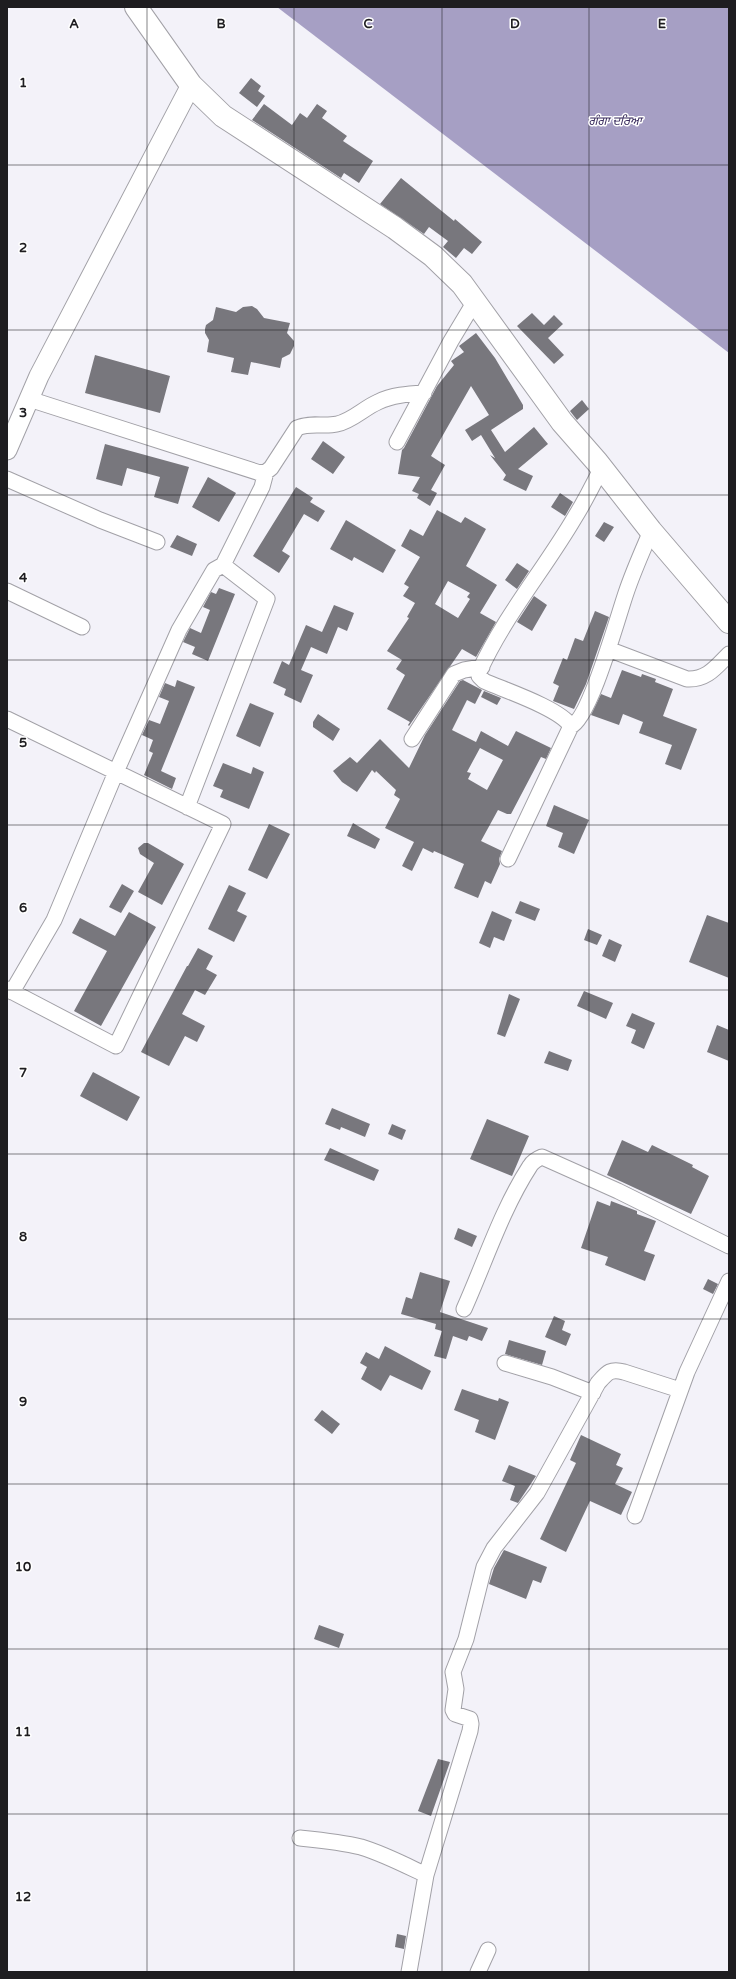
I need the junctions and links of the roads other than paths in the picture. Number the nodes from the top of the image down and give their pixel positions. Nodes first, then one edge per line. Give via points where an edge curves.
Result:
1 (136, 7) edge
2 (191, 85) junction
3 (475, 301) junction
4 (424, 393) junction
5 (29, 399) junction
6 (397, 442) dead end
7 (7, 450) edge
8 (601, 469) junction
9 (266, 472) junction
10 (7, 479) edge
11 (651, 531) junction
12 (157, 542) dead end
13 (223, 565) junction
14 (7, 591) edge
15 (729, 622) edge
16 (82, 627) dead end
17 (608, 649) junction
18 (729, 654) edge
19 (482, 667) junction
20 (7, 719) edge
21 (570, 726) junction
22 (412, 740) dead end
23 (116, 772) junction
24 (187, 806) junction
25 (508, 859) dead end
26 (10, 990) edge
27 (729, 1246) edge
28 (729, 1281) edge
29 (464, 1309) dead end
30 (506, 1363) dead end
31 (680, 1390) junction
32 (593, 1393) junction
33 (635, 1516) dead end
34 (300, 1838) dead end
35 (426, 1875) junction
36 (488, 1950) dead end
37 (409, 1972) edge
38 (478, 1972) edge

1 - 2 main road
2 - 3 main road via 224,116 395,228 433,256 462,284
2 - 5 street
3 - 4 street via 451,340
3 - 8 main road via 562,422
4 - 6 street
4 - 9 street via 392,396 338,424 309,424 297,428
5 - 7 street
5 - 9 street via 254,472
8 - 11 main road
8 - 19 street via 575,518 526,590
9 - 13 street via 262,487
10 - 12 street
11 - 15 main road
11 - 17 street via 626,592
13 - 23 street via 214,570 179,630
13 - 24 street via 267,599
14 - 16 street
17 - 18 street via 687,679 708,675
17 - 21 street via 585,709 576,724
19 - 21 street via 479,676 484,681 541,706 562,717
19 - 22 street via 454,674
20 - 23 street
21 - 25 street
23 - 24 street
23 - 26 street via 54,920
24 - 26 street via 223,824 116,1046
27 - 29 street via 618,1191 542,1158 530,1166 508,1207
28 - 31 street
30 - 32 street via 530,1369
31 - 32 street via 611,1370 598,1383
31 - 33 street
32 - 35 street via 537,1493 494,1548 484,1566 466,1639 453,1672 456,1689 453,1710 455,1714 470,1719 470,1731
34 - 35 street via 360,1847
35 - 37 street
36 - 38 street

